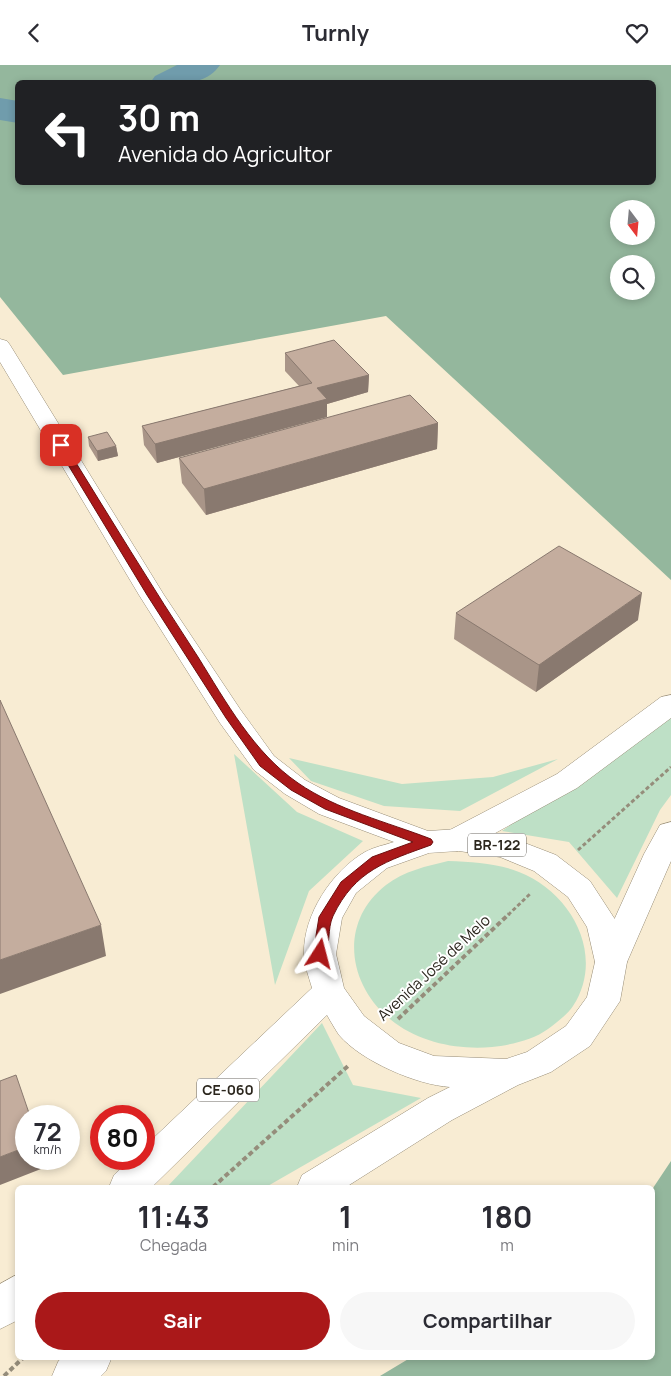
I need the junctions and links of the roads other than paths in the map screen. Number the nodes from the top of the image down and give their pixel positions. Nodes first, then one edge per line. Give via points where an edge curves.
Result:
1 (0, 345) edge
2 (671, 704) edge
3 (671, 833) edge
4 (442, 841) junction
5 (611, 962) junction
6 (329, 992) junction
7 (506, 1074) junction
8 (129, 1185) edge
9 (318, 1185) edge
10 (15, 1296) edge
11 (0, 1310) edge
12 (89, 1360) edge
13 (72, 1376) edge

1 - 4 main road, BR-122 via 152,595 264,763 295,787 330,805
2 - 4 main road via 567,781
3 - 5 main road
4 - 5 main road, BR-122 via 504,846 545,863 579,889 602,924
4 - 6 main road, BR-122 via 376,860 345,885 326,917 320,954
5 - 7 main road, BR-122 via 603,1001 578,1036 539,1062
6 - 7 main road, BR-122 via 352,1026 388,1053 432,1071
6 - 8 main road, CE-060
7 - 9 main road, BR-122 via 432,1114
10 - 11 main road
12 - 13 main road

